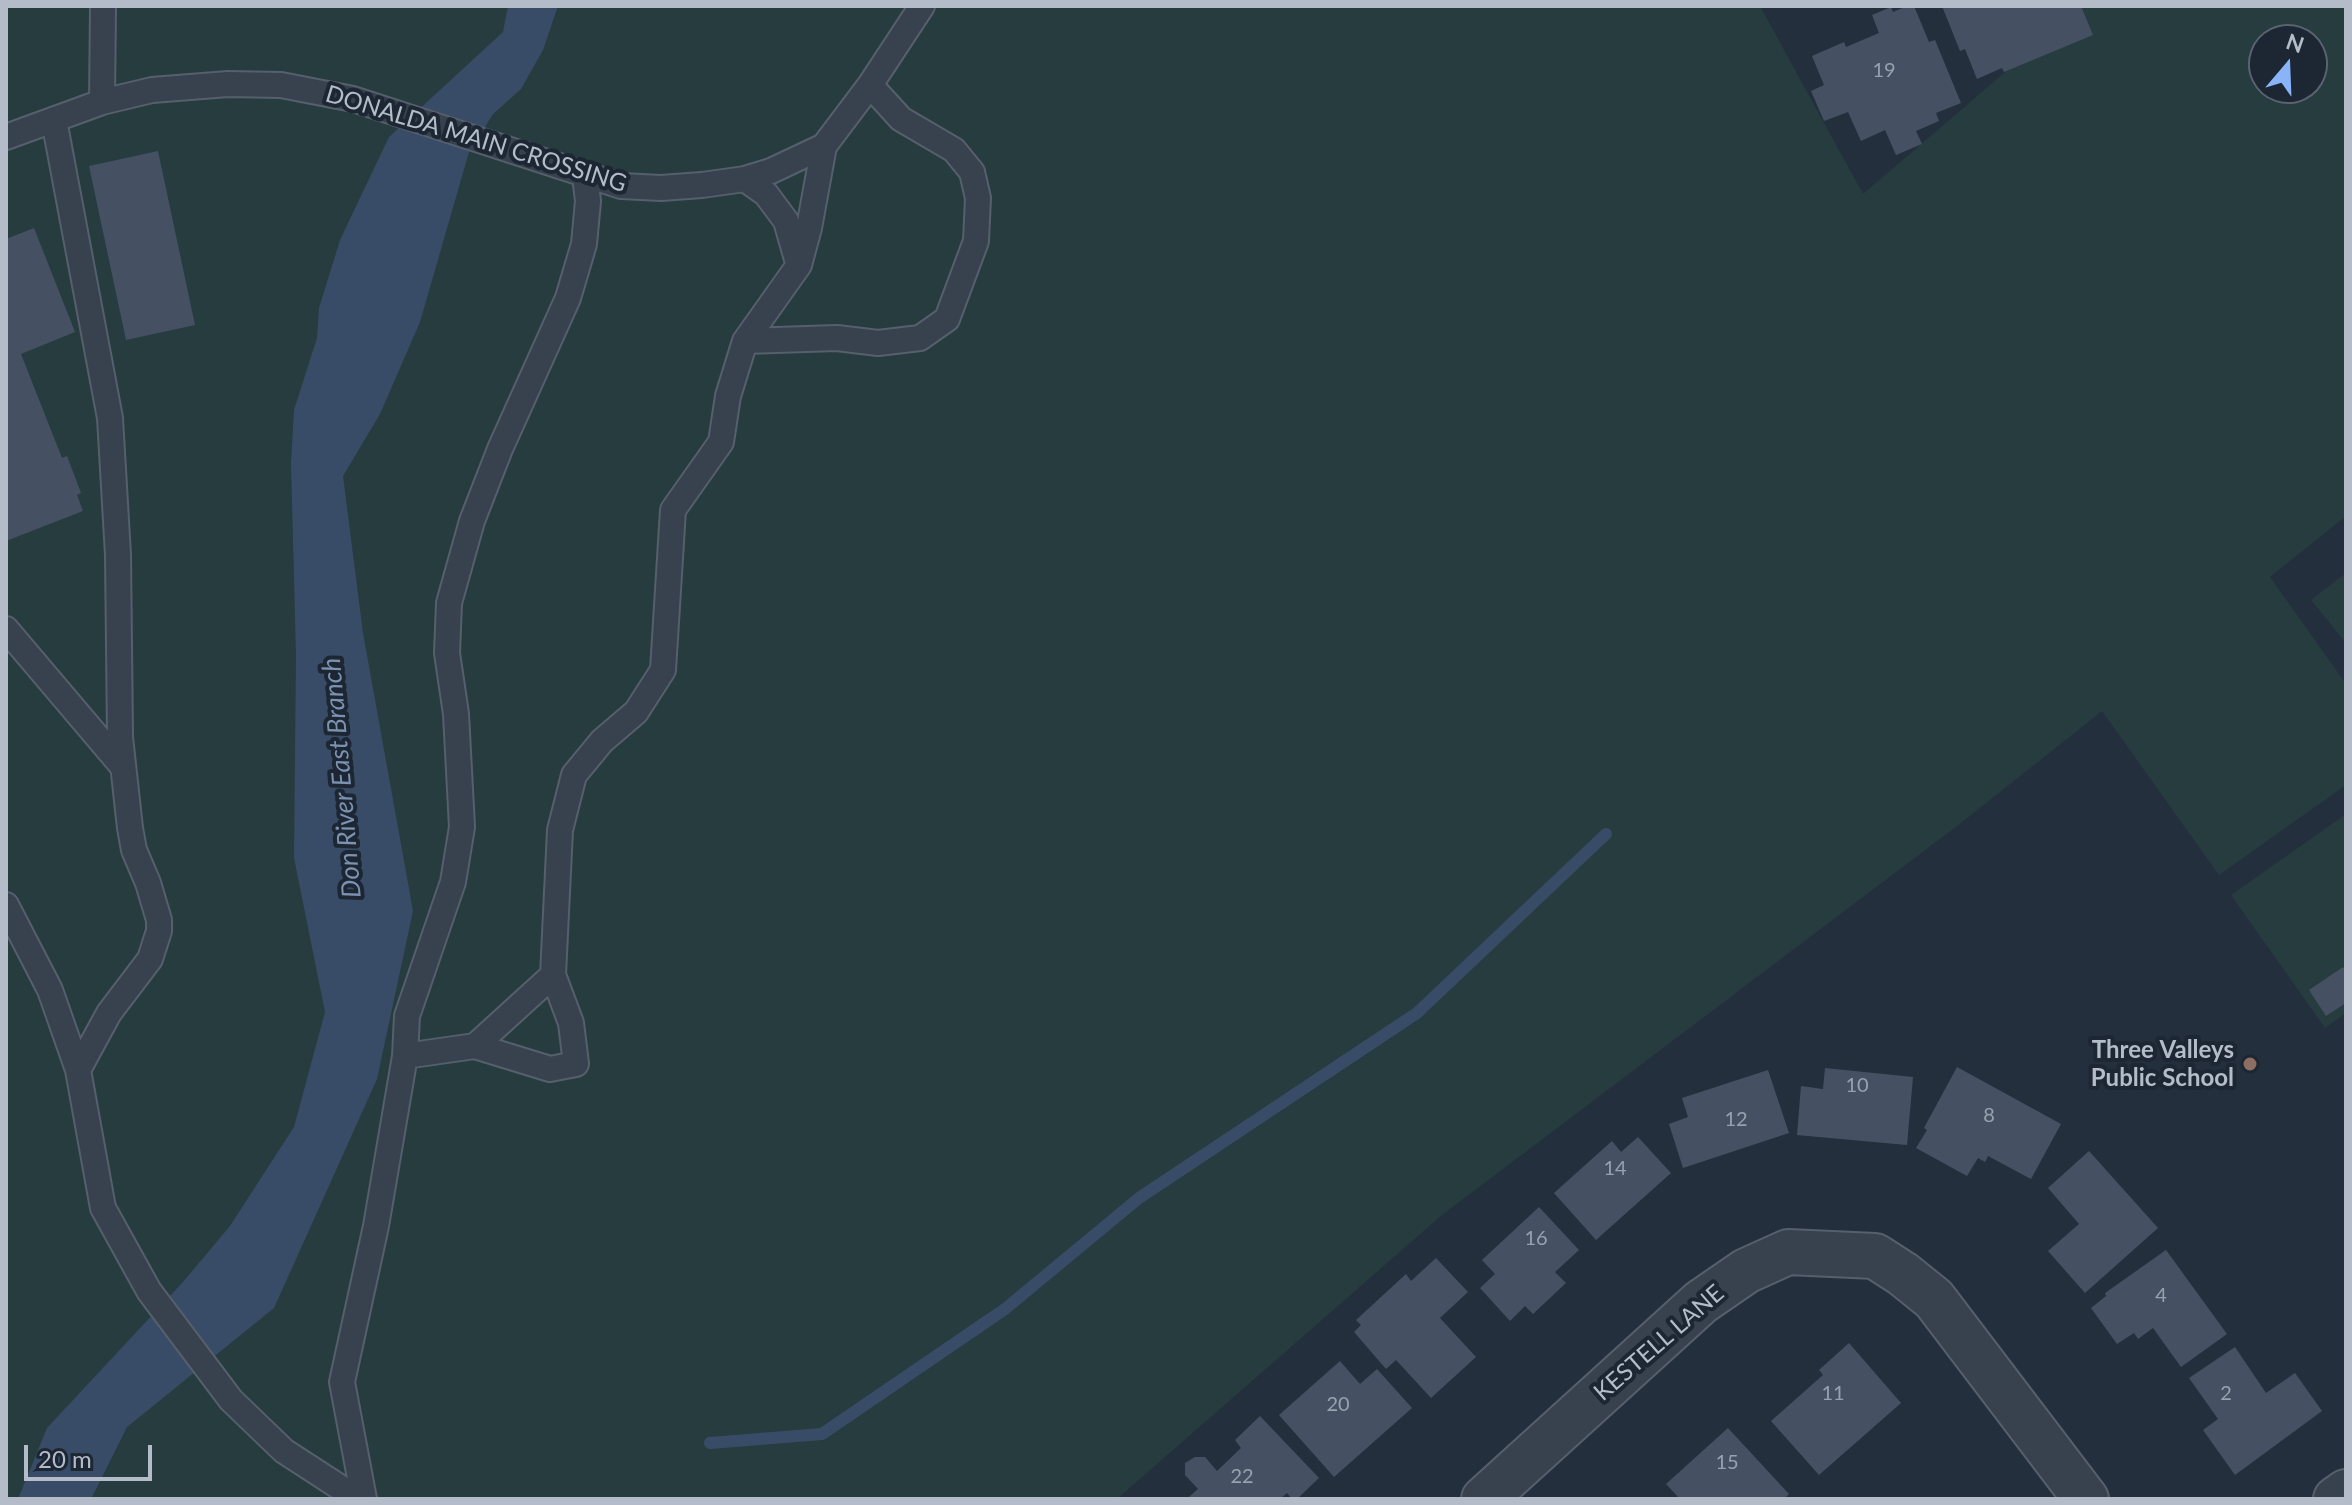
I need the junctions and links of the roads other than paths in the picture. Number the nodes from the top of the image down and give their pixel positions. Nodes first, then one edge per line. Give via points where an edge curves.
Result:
1 (103, 6) edge
2 (922, 6) edge
3 (870, 85) junction
4 (102, 102) junction
5 (54, 120) junction
6 (6, 137) edge
7 (824, 146) junction
8 (585, 176) junction
9 (745, 179) junction
10 (799, 265) junction
11 (745, 341) junction
12 (6, 629) edge
13 (123, 767) junction
14 (6, 905) edge
15 (553, 975) junction
16 (475, 1046) junction
17 (405, 1056) junction
18 (78, 1070) junction
19 (2346, 1492) edge
20 (358, 1499) edge
21 (364, 1499) edge
22 (1484, 1499) edge
23 (2086, 1499) edge
24 (2336, 1499) edge

1 - 4 lane
2 - 3 lane, DONALDA MAIN CROSSING
3 - 7 lane, DONALDA MAIN CROSSING
3 - 11 lane via 901,119 954,150 972,172 978,198 976,241 947,319 920,338 878,343 837,338
4 - 5 lane, DONALDA MAIN CROSSING
4 - 8 lane, DONALDA MAIN CROSSING via 152,90 281,85 353,99
5 - 6 lane, DONALDA MAIN CROSSING
5 - 13 lane via 110,418
7 - 9 lane, DONALDA MAIN CROSSING
7 - 10 lane
8 - 9 lane, DONALDA MAIN CROSSING via 640,188
8 - 17 lane via 584,244 568,298 500,449 449,603 447,653 462,827 453,882 407,1016
9 - 10 lane via 766,194 786,221
10 - 11 lane
11 - 15 lane via 721,442 673,510 663,670 636,712 574,775 560,830
12 - 13 lane
13 - 18 lane via 134,850 158,909 159,931 150,959 109,1013
14 - 18 lane via 50,990
15 - 16 lane
15 - 16 lane via 571,1023 576,1064 550,1069
16 - 17 lane
17 - 21 lane via 342,1382
18 - 20 lane via 103,1208 149,1291 231,1400 284,1451
19 - 24 street
22 - 23 street, KESTELL LANE via 1701,1302 1746,1271 1788,1252 1875,1256 1934,1299

